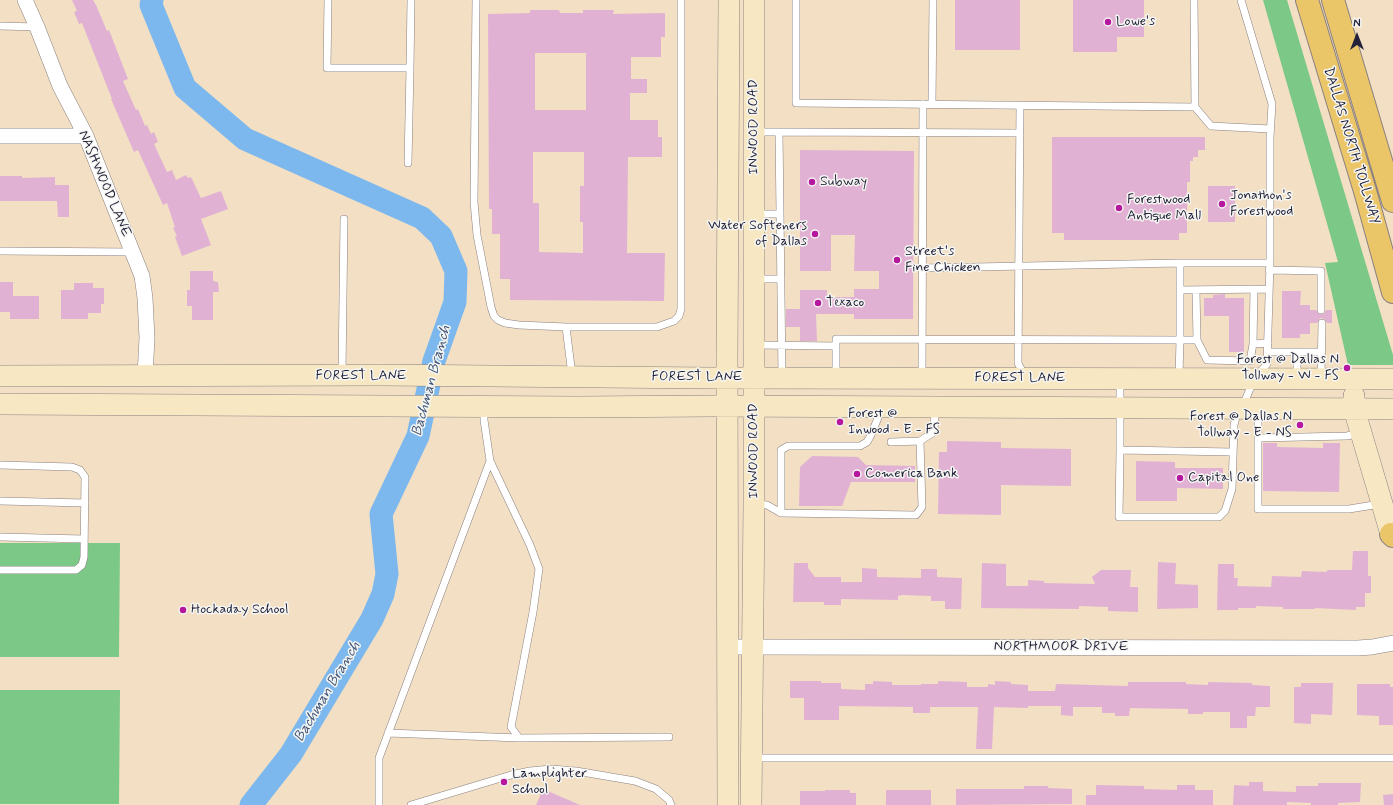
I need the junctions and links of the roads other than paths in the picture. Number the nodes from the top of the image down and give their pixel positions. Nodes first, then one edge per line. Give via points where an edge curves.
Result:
1 (25, 0) edge
2 (328, 0) edge
3 (411, 0) edge
4 (476, 0) edge
5 (682, 0) edge
6 (729, 0) edge
7 (754, 0) edge
8 (796, 0) edge
9 (933, 0) edge
10 (1194, 0) edge
11 (1241, 0) edge
12 (1307, 0) edge
13 (1333, 0) edge
14 (0, 26) edge
15 (37, 27) junction
16 (410, 68) junction
17 (923, 104) junction
18 (932, 104) junction
19 (1020, 105) junction
20 (1195, 107) junction
21 (1270, 129) junction
22 (754, 132) junction
23 (779, 132) junction
24 (923, 133) junction
25 (1019, 133) junction
26 (0, 136) edge
27 (86, 136) junction
28 (408, 163) dead end
29 (1393, 201) edge
30 (728, 214) junction
31 (754, 214) junction
32 (780, 214) junction
33 (344, 219) dead end
34 (0, 251) edge
35 (133, 252) junction
36 (1180, 263) junction
37 (1018, 266) junction
38 (1270, 266) junction
39 (922, 268) junction
40 (754, 280) junction
41 (781, 280) junction
42 (1254, 289) junction
43 (1269, 289) junction
44 (1180, 290) junction
45 (1196, 290) junction
46 (1393, 292) edge
47 (1321, 310) dead end
48 (1322, 323) dead end
49 (566, 327) junction
50 (922, 339) junction
51 (1018, 339) junction
52 (1180, 340) junction
53 (1197, 340) junction
54 (1268, 343) junction
55 (1253, 344) junction
56 (753, 345) junction
57 (782, 345) junction
58 (836, 346) junction
59 (1268, 352) junction
60 (1296, 352) junction
61 (1321, 352) junction
62 (0, 376) edge
63 (145, 376) junction
64 (342, 376) junction
65 (572, 376) junction
66 (753, 377) junction
67 (922, 377) junction
68 (727, 378) junction
69 (782, 378) junction
70 (836, 378) junction
71 (960, 378) junction
72 (1026, 378) junction
73 (1179, 378) junction
74 (1120, 379) junction
75 (1254, 379) junction
76 (1297, 379) junction
77 (1322, 379) junction
78 (1354, 379) junction
79 (1393, 379) edge
80 (0, 404) edge
81 (51, 404) junction
82 (163, 404) junction
83 (484, 406) junction
84 (728, 406) junction
85 (754, 406) junction
86 (882, 407) junction
87 (935, 407) junction
88 (1026, 408) junction
89 (1119, 408) junction
90 (1250, 409) junction
91 (1354, 409) junction
92 (1393, 409) edge
93 (1361, 432) junction
94 (1258, 438) junction
95 (920, 441) junction
96 (891, 442) dead end
97 (1120, 450) junction
98 (1233, 452) junction
99 (490, 461) junction
100 (0, 465) edge
101 (0, 501) edge
102 (85, 503) junction
103 (754, 504) junction
104 (1382, 504) junction
105 (781, 513) junction
106 (0, 537) edge
107 (1392, 537) edge
108 (84, 539) junction
109 (0, 570) edge
110 (1393, 643) edge
111 (728, 647) junction
112 (752, 647) junction
113 (388, 733) junction
114 (669, 737) dead end
115 (519, 738) junction
116 (752, 758) junction
117 (1393, 758) edge
118 (379, 805) edge
119 (412, 805) edge
120 (671, 805) edge
121 (728, 805) edge
122 (751, 805) edge

1 - 15 street, NASHWOOD LANE
2 - 16 lane via 327,68
3 - 16 lane
4 - 49 lane via 474,202 477,235 491,307 494,316 505,323
5 - 49 lane via 679,316 674,321 657,327
6 - 30 main road, INWOOD ROAD
7 - 22 main road, INWOOD ROAD
8 - 17 lane via 796,103
9 - 18 lane
10 - 20 lane
11 - 21 lane via 1272,104
12 - 46 highway, DALLAS NORTH TOLLWAY
13 - 29 highway, DALLAS NORTH TOLLWAY
14 - 15 lane
15 - 27 street, NASHWOOD LANE via 60,86
16 - 28 lane
17 - 18 lane
17 - 24 lane
18 - 19 lane
19 - 20 lane
19 - 25 lane
20 - 21 lane via 1211,126
21 - 38 lane
22 - 23 lane
22 - 31 main road, INWOOD ROAD
23 - 24 lane
23 - 32 lane
24 - 25 lane
24 - 39 lane
25 - 37 lane
26 - 27 street
27 - 35 street, NASHWOOD LANE
30 - 31 main road
30 - 68 main road, INWOOD ROAD
31 - 32 lane
31 - 40 main road, INWOOD ROAD
32 - 41 lane
33 - 64 lane
34 - 35 lane
35 - 63 street, NASHWOOD LANE via 142,276 145,298
36 - 37 lane
36 - 38 lane
36 - 44 lane
37 - 39 lane
37 - 51 lane
38 - 43 lane
38 - 47 lane via 1321,271
39 - 50 lane
40 - 41 lane
40 - 56 main road, INWOOD ROAD
41 - 57 lane
42 - 43 lane
42 - 45 lane
42 - 55 lane
43 - 54 lane
44 - 45 lane
44 - 52 lane
45 - 53 lane
48 - 61 lane
49 - 65 lane
50 - 51 lane
50 - 58 lane via 836,339
50 - 67 lane
51 - 52 lane
51 - 72 lane via 1018,363
52 - 53 lane
52 - 73 lane
53 - 55 lane via 1207,360 1250,361
54 - 55 lane
54 - 59 lane
56 - 57 lane
56 - 66 main road, INWOOD ROAD
57 - 58 lane
57 - 69 lane
58 - 70 lane
59 - 60 lane
59 - 75 lane via 1267,364
60 - 61 lane
60 - 76 lane
61 - 77 lane
62 - 63 main road, FOREST LANE
63 - 64 main road, FOREST LANE
63 - 81 main road via 132,391 125,394 62,394
63 - 82 main road via 148,387
64 - 65 main road, FOREST LANE
65 - 68 main road, FOREST LANE
66 - 68 main road, FOREST LANE
66 - 69 main road, FOREST LANE
66 - 85 main road, INWOOD ROAD
67 - 70 main road, FOREST LANE
67 - 71 main road, FOREST LANE
68 - 84 main road, INWOOD ROAD
69 - 70 main road, FOREST LANE
71 - 72 main road, FOREST LANE
71 - 86 main road via 932,391 890,398
72 - 74 main road, FOREST LANE
72 - 88 main road
73 - 74 main road, FOREST LANE
73 - 75 main road, FOREST LANE
74 - 89 lane
75 - 76 main road, FOREST LANE
75 - 90 lane
76 - 77 main road, FOREST LANE
77 - 78 main road, FOREST LANE
78 - 79 main road, FOREST LANE
78 - 91 main road
80 - 81 main road, FOREST LANE
81 - 82 main road, FOREST LANE
82 - 83 main road, FOREST LANE
83 - 84 main road, FOREST LANE
83 - 99 lane
84 - 85 main road, FOREST LANE
84 - 111 main road, INWOOD ROAD
85 - 86 main road, FOREST LANE
85 - 103 main road, INWOOD ROAD
86 - 87 main road, FOREST LANE
86 - 105 lane via 871,435 867,442 860,446 788,446 781,450
87 - 88 main road, FOREST LANE
87 - 95 lane via 934,432
88 - 89 main road, FOREST LANE
89 - 90 main road, FOREST LANE
89 - 97 lane
90 - 91 main road, FOREST LANE
90 - 94 lane
90 - 98 lane via 1236,417
91 - 92 main road, FOREST LANE
91 - 93 main road
93 - 94 lane via 1347,436
93 - 104 main road
94 - 104 lane via 1258,509 1349,509
95 - 96 lane
95 - 105 lane via 922,508 916,515
97 - 98 lane
97 - 98 lane via 1119,517 1219,517 1225,511 1232,489
99 - 113 lane
99 - 115 lane via 539,569 511,727
100 - 102 lane via 72,467 80,470 85,477
101 - 102 lane
102 - 108 lane
103 - 105 lane via 767,504
103 - 112 main road, INWOOD ROAD
104 - 107 main road
106 - 108 lane
108 - 109 lane via 82,565 76,570
110 - 112 street, NORTHMOOR DRIVE via 1358,648
111 - 112 street, NORTHMOOR DRIVE
111 - 121 main road, INWOOD ROAD
112 - 116 main road, INWOOD ROAD
113 - 115 lane
113 - 118 lane via 379,758
114 - 115 lane
116 - 117 lane
116 - 122 main road, INWOOD ROAD
119 - 120 lane via 511,775 551,769 635,781 656,789

